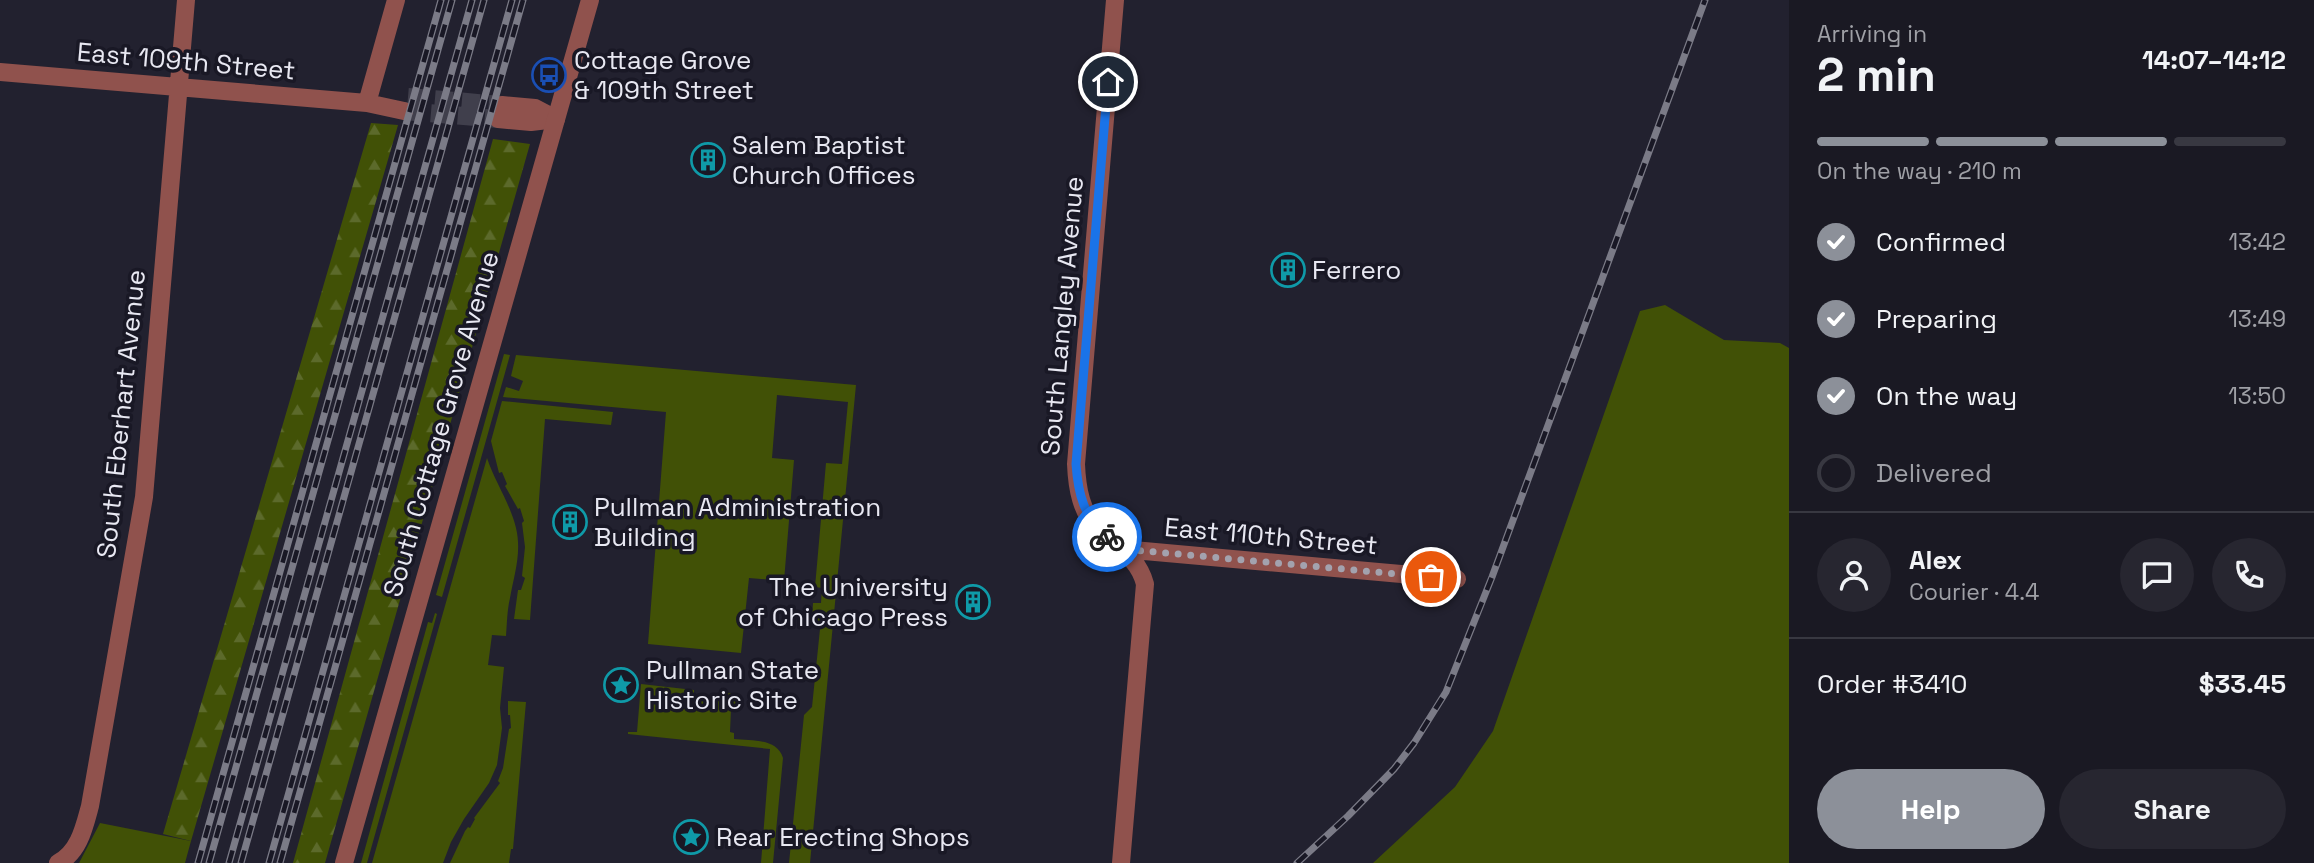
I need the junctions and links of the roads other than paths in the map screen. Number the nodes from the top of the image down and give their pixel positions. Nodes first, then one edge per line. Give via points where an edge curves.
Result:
1 (186, 0) edge
2 (396, 0) edge
3 (590, 0) edge
4 (1115, 0) edge
5 (0, 72) edge
6 (179, 87) junction
7 (367, 103) junction
8 (406, 104) tunnel mouth
9 (500, 112) tunnel mouth
10 (556, 119) junction
11 (1122, 549) junction
12 (1457, 579) dead end
13 (58, 863) edge
14 (344, 863) edge
15 (1121, 863) edge

1 - 6 street, South Eberhart Avenue
2 - 7 street
3 - 10 street, South Cottage Grove Avenue
4 - 11 street, South Langley Avenue via 1076,464 1088,517
5 - 6 street, East 109th Street
6 - 7 street, East 109th Street
6 - 13 street, South Eberhart Avenue via 144,497 90,806 74,851
7 - 8 street, East 109th Street
9 - 10 street via 531,122
10 - 14 street, South Cottage Grove Avenue
11 - 12 street, East 110th Street
11 - 15 street, South Langley Avenue via 1135,561 1145,584

